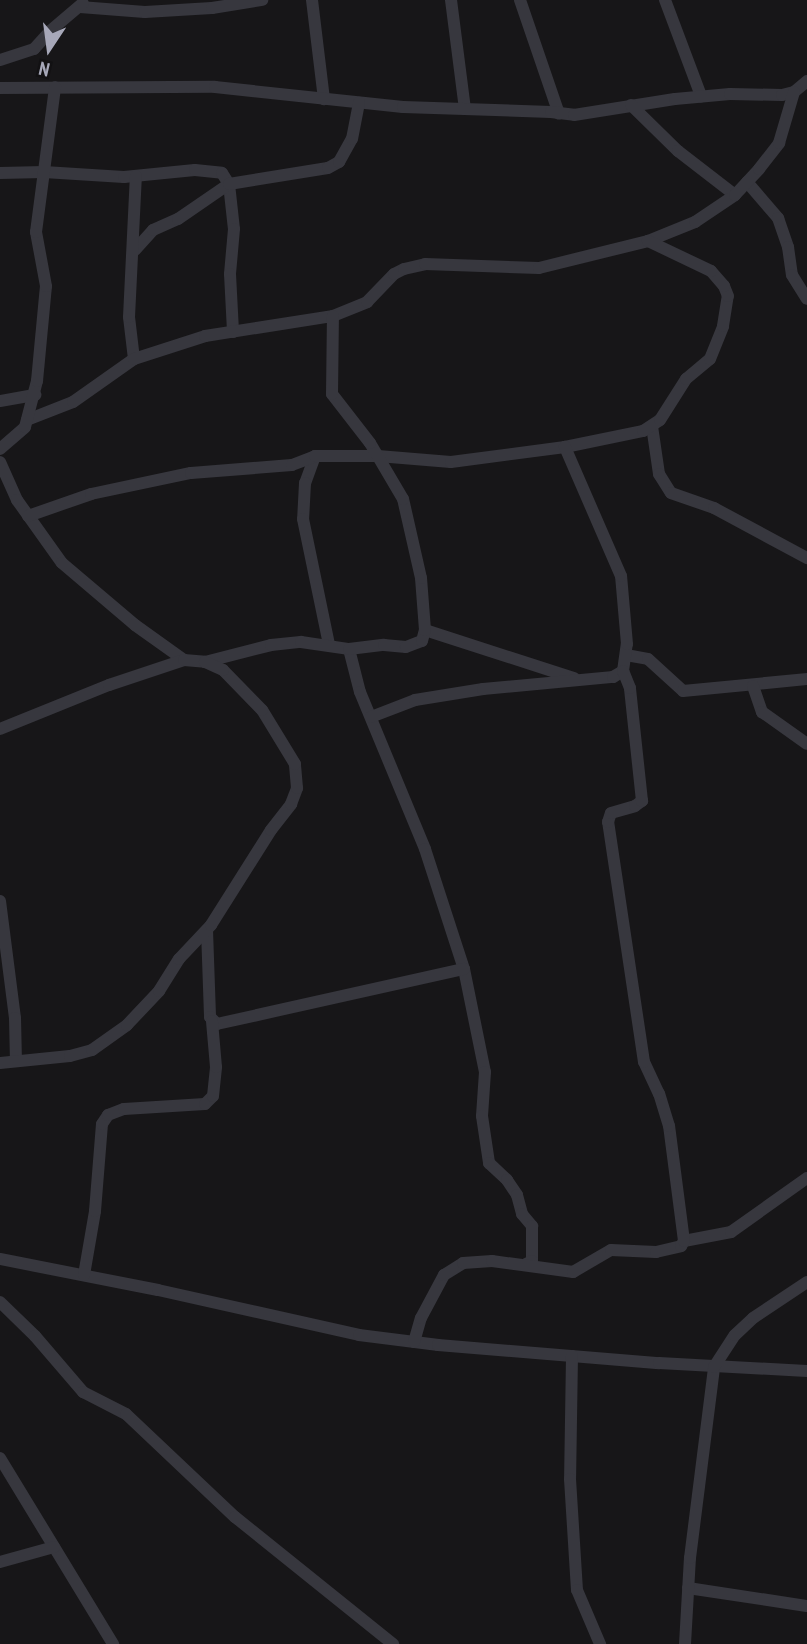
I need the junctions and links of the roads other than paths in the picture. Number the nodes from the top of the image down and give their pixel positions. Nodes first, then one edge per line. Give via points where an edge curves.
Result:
1 (262, 0) edge
2 (312, 0) edge
3 (451, 0) edge
4 (520, 0) edge
5 (665, 0) edge
6 (83, 3) edge
7 (0, 60) edge
8 (807, 81) edge
9 (0, 88) edge
10 (55, 88) junction
11 (794, 92) junction
12 (701, 96) junction
13 (324, 99) junction
14 (359, 103) junction
15 (631, 105) junction
16 (465, 109) junction
17 (559, 114) junction
18 (44, 172) junction
19 (0, 173) edge
20 (136, 176) junction
21 (747, 182) junction
22 (229, 184) junction
23 (735, 195) junction
24 (648, 241) junction
25 (135, 250) junction
26 (807, 299) edge
27 (333, 316) junction
28 (233, 332) junction
29 (134, 359) junction
30 (35, 395) junction
31 (0, 401) edge
32 (27, 420) junction
33 (652, 426) junction
34 (565, 447) junction
35 (0, 449) edge
36 (315, 456) junction
37 (378, 456) junction
38 (0, 461) edge
39 (28, 516) junction
40 (807, 558) edge
41 (425, 630) junction
42 (329, 645) junction
43 (349, 649) junction
44 (626, 655) junction
45 (184, 660) junction
46 (205, 662) junction
47 (623, 671) junction
48 (807, 679) edge
49 (581, 680) junction
50 (753, 686) junction
51 (371, 717) junction
52 (0, 729) edge
53 (807, 744) edge
54 (0, 901) edge
55 (207, 930) junction
56 (464, 969) junction
57 (212, 1021) junction
58 (16, 1061) junction
59 (0, 1063) edge
60 (807, 1178) edge
61 (684, 1241) junction
62 (0, 1259) edge
63 (526, 1264) junction
64 (85, 1275) junction
65 (807, 1282) edge
66 (2, 1307) edge
67 (414, 1342) junction
68 (572, 1356) junction
69 (714, 1367) junction
70 (807, 1371) edge
71 (0, 1458) edge
72 (54, 1547) junction
73 (0, 1562) edge
74 (688, 1588) junction
75 (807, 1606) edge
76 (113, 1644) edge
77 (393, 1644) edge
78 (600, 1644) edge
79 (685, 1644) edge

1 - 6 street via 145,12
2 - 13 street
3 - 16 street
4 - 17 street
5 - 12 street
6 - 7 street via 34,49
8 - 11 street
9 - 10 street
10 - 13 street via 215,87
10 - 18 street
11 - 12 street
11 - 21 street via 779,142
12 - 15 street
13 - 14 street
14 - 16 street
14 - 22 street via 352,139 339,162 328,168
15 - 17 street
15 - 23 street via 678,151
16 - 17 street
18 - 19 street
18 - 20 street
18 - 30 street via 37,244 46,286
20 - 22 street via 195,170 222,173
20 - 25 street
21 - 23 street
21 - 26 street via 778,218 792,275
22 - 25 street via 178,219 153,230
22 - 28 street via 234,229 230,274
23 - 24 street via 695,222
24 - 27 street via 539,268 425,264 404,269 368,302
24 - 33 street via 711,271 728,296 710,359 686,379 674,402
25 - 29 street via 129,317
27 - 28 street
27 - 37 street via 332,394
28 - 29 street via 205,336
29 - 32 street via 73,402
30 - 31 street
30 - 32 street
32 - 35 street
33 - 34 street
33 - 40 street via 660,474 671,493 714,508
34 - 37 street via 451,462
34 - 44 street via 621,576
36 - 37 street
36 - 39 street via 292,465 225,468 138,483
36 - 42 street via 305,484 303,519
37 - 41 street via 403,499 421,578
38 - 39 street
39 - 45 street via 62,563 84,584
41 - 43 street via 422,641 406,647
41 - 49 street
42 - 43 street
42 - 46 street via 271,645
43 - 51 street
44 - 47 street
44 - 50 street via 648,659 682,691
45 - 46 street
45 - 52 street
46 - 55 street via 223,670 262,710 295,764 297,788
47 - 49 street via 613,677
47 - 61 street via 630,688 642,801 611,813 608,822 644,1062 669,1126
48 - 50 street
49 - 51 street via 483,688 415,700
50 - 53 street via 762,712
51 - 56 street via 425,849
54 - 58 street
55 - 57 street
55 - 58 street via 179,959 144,1009 92,1050
56 - 57 street via 217,1024
56 - 63 street via 485,1072 482,1116 489,1163 507,1180 532,1226 532,1261
57 - 64 street via 216,1067 213,1096 205,1104 124,1110 108,1115 102,1124
58 - 59 street
60 - 61 street via 731,1231
61 - 63 street via 656,1252 611,1250 573,1272
62 - 64 street
63 - 67 street via 473,1261 451,1269 431,1298
64 - 67 street via 359,1335
65 - 69 street via 735,1335
66 - 77 street via 83,1392 125,1414 235,1517
67 - 68 street
68 - 69 street
68 - 78 street via 570,1479 578,1590
69 - 70 street
69 - 74 street
71 - 72 street
72 - 73 street
72 - 76 street
74 - 75 street
74 - 79 street

